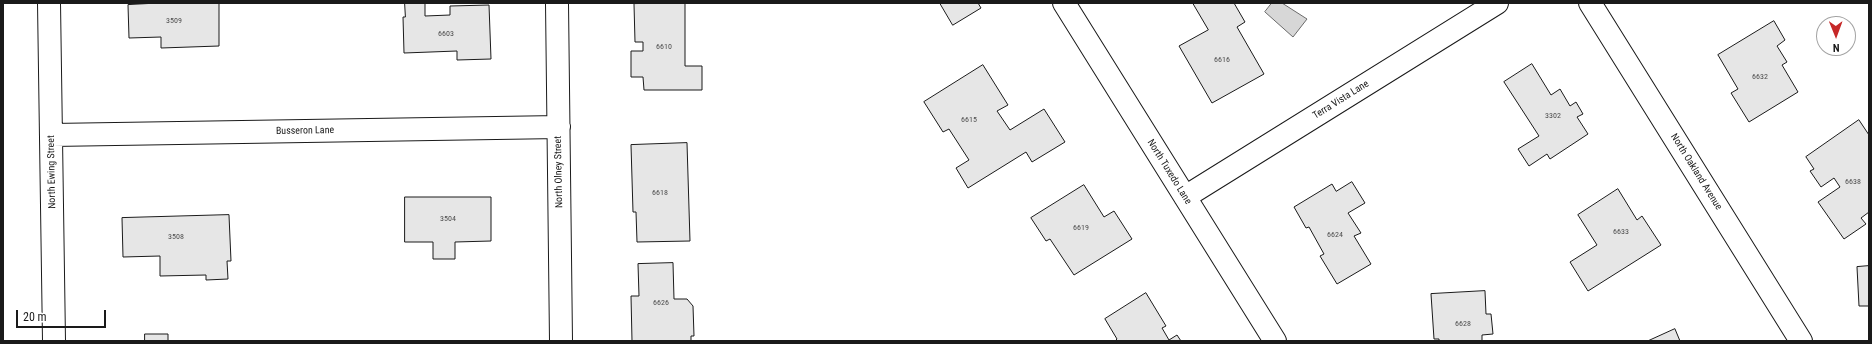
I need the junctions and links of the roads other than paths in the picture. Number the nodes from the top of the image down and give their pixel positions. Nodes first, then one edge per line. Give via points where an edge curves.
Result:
1 (49, 3) edge
2 (557, 3) edge
3 (1064, 3) edge
4 (1497, 3) edge
5 (1590, 3) edge
6 (559, 127) junction
7 (52, 136) junction
8 (1185, 197) junction
9 (54, 341) edge
10 (561, 341) edge
11 (1275, 341) edge
12 (1801, 341) edge

1 - 7 street, North Ewing Street
2 - 6 street, North Olney Street
3 - 8 street, North Tuxedo Lane
4 - 8 street, Terra Vista Lane
5 - 12 street, North Oakland Avenue
6 - 7 street, Busseron Lane
6 - 10 street, North Olney Street
7 - 9 street, North Ewing Street
8 - 11 street, North Tuxedo Lane

